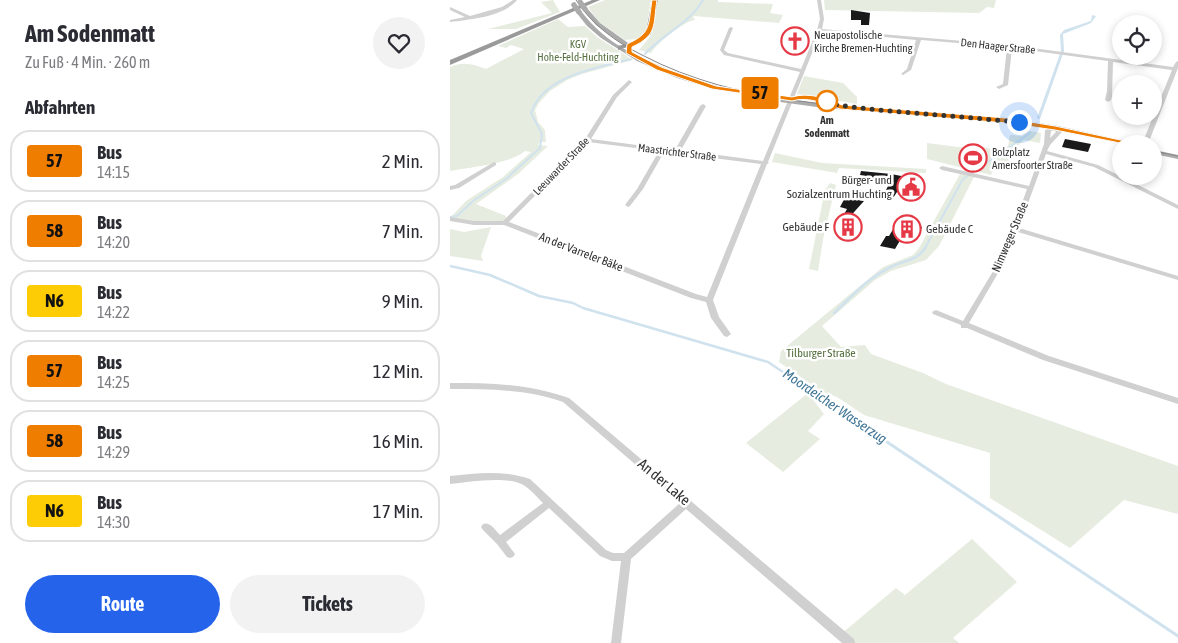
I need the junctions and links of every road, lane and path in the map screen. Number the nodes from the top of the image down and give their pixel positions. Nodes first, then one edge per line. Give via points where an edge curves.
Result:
1 (515, 0) edge
2 (592, 0) edge
3 (597, 0) edge
4 (655, 0) edge
5 (819, 0) edge
6 (579, 1) edge
7 (572, 2) edge
8 (450, 8) edge
9 (582, 11) junction
10 (468, 17) junction
11 (450, 21) edge
12 (731, 28) dead end
13 (819, 30) junction
14 (919, 38) junction
15 (1010, 46) junction
16 (621, 48) joint
17 (629, 49) junction
18 (1111, 60) junction
19 (450, 62) edge
20 (1178, 62) edge
21 (1175, 69) junction
22 (803, 71) junction
23 (904, 74) dead end
24 (1171, 78) junction
25 (1178, 79) edge
26 (629, 82) dead end
27 (999, 87) dead end
28 (791, 100) junction
29 (1108, 100) dead end
30 (703, 106) dead end
31 (978, 118) junction
32 (1048, 130) junction
33 (1057, 130) junction
34 (1148, 135) edge
35 (587, 140) junction
36 (1112, 140) edge
37 (1112, 142) edge
38 (1048, 144) junction
39 (662, 150) junction
40 (677, 152) junction
41 (1044, 152) junction
42 (1162, 152) edge
43 (1178, 156) edge
44 (766, 163) junction
45 (494, 164) dead end
46 (942, 168) dead end
47 (450, 188) edge
48 (1030, 188) junction
49 (628, 205) dead end
50 (1178, 207) edge
51 (450, 220) edge
52 (506, 223) junction
53 (1016, 229) junction
54 (1178, 278) edge
55 (709, 300) junction
56 (936, 312) dead end
57 (964, 326) junction
58 (727, 334) dead end
59 (450, 386) edge
60 (1178, 401) edge
61 (450, 480) edge
62 (687, 502) junction
63 (549, 503) junction
64 (486, 527) dead end
65 (500, 541) junction
66 (510, 554) dead end
67 (626, 557) junction
68 (616, 643) edge
69 (850, 643) edge

1 - 10 street via 509,6
2 - 19 highway
3 - 19 highway
4 - 17 highway via 649,33
5 - 13 street via 822,19
6 - 9 main road, bridge
7 - 9 main road, bridge
8 - 10 street
9 - 16 main road via 592,27
9 - 17 main road
10 - 11 street
12 - 22 street via 722,46 726,54
13 - 14 street, Den Haager Straße
13 - 22 street
14 - 15 street, Den Haager Straße
14 - 23 street via 909,70
15 - 18 street, Den Haager Straße
15 - 27 street via 1005,85
16 - 17 highway
17 - 28 main road via 647,64 715,88
18 - 21 street, Den Haager Straße
18 - 29 street
20 - 21 street
21 - 24 street
22 - 28 street
24 - 25 street
24 - 34 street
26 - 35 street, Leeuwarder Straße via 615,96
28 - 31 main road
28 - 44 street
30 - 40 street
31 - 32 main road
31 - 33 main road
32 - 33 main road
32 - 38 street, Nimweger Straße
33 - 36 main road
33 - 37 main road
33 - 38 street, Nimweger Straße
35 - 39 street, Maastrichter Straße
35 - 52 street, Leeuwarder Straße
38 - 41 street, Nimweger Straße
39 - 40 street, Maastrichter Straße
39 - 49 street
40 - 44 street, Maastrichter Straße
41 - 48 street, Nimweger Straße
41 - 50 street via 1103,169
42 - 43 main road
44 - 55 street
45 - 47 street
46 - 48 street
48 - 53 street, Nimweger Straße
51 - 52 street, An der Varreler Bäke
52 - 55 street, An der Varreler Bäke
53 - 54 street
53 - 57 street, Nimweger Straße via 998,268
55 - 58 street via 715,318
56 - 57 street
57 - 60 street via 1046,358
59 - 62 street, An der Lake via 506,386 538,390 566,400
61 - 63 street via 496,475 513,477 526,482
62 - 67 street
62 - 69 street, An der Lake
63 - 65 street
63 - 67 street via 603,553
64 - 65 street
65 - 66 street
67 - 68 street

